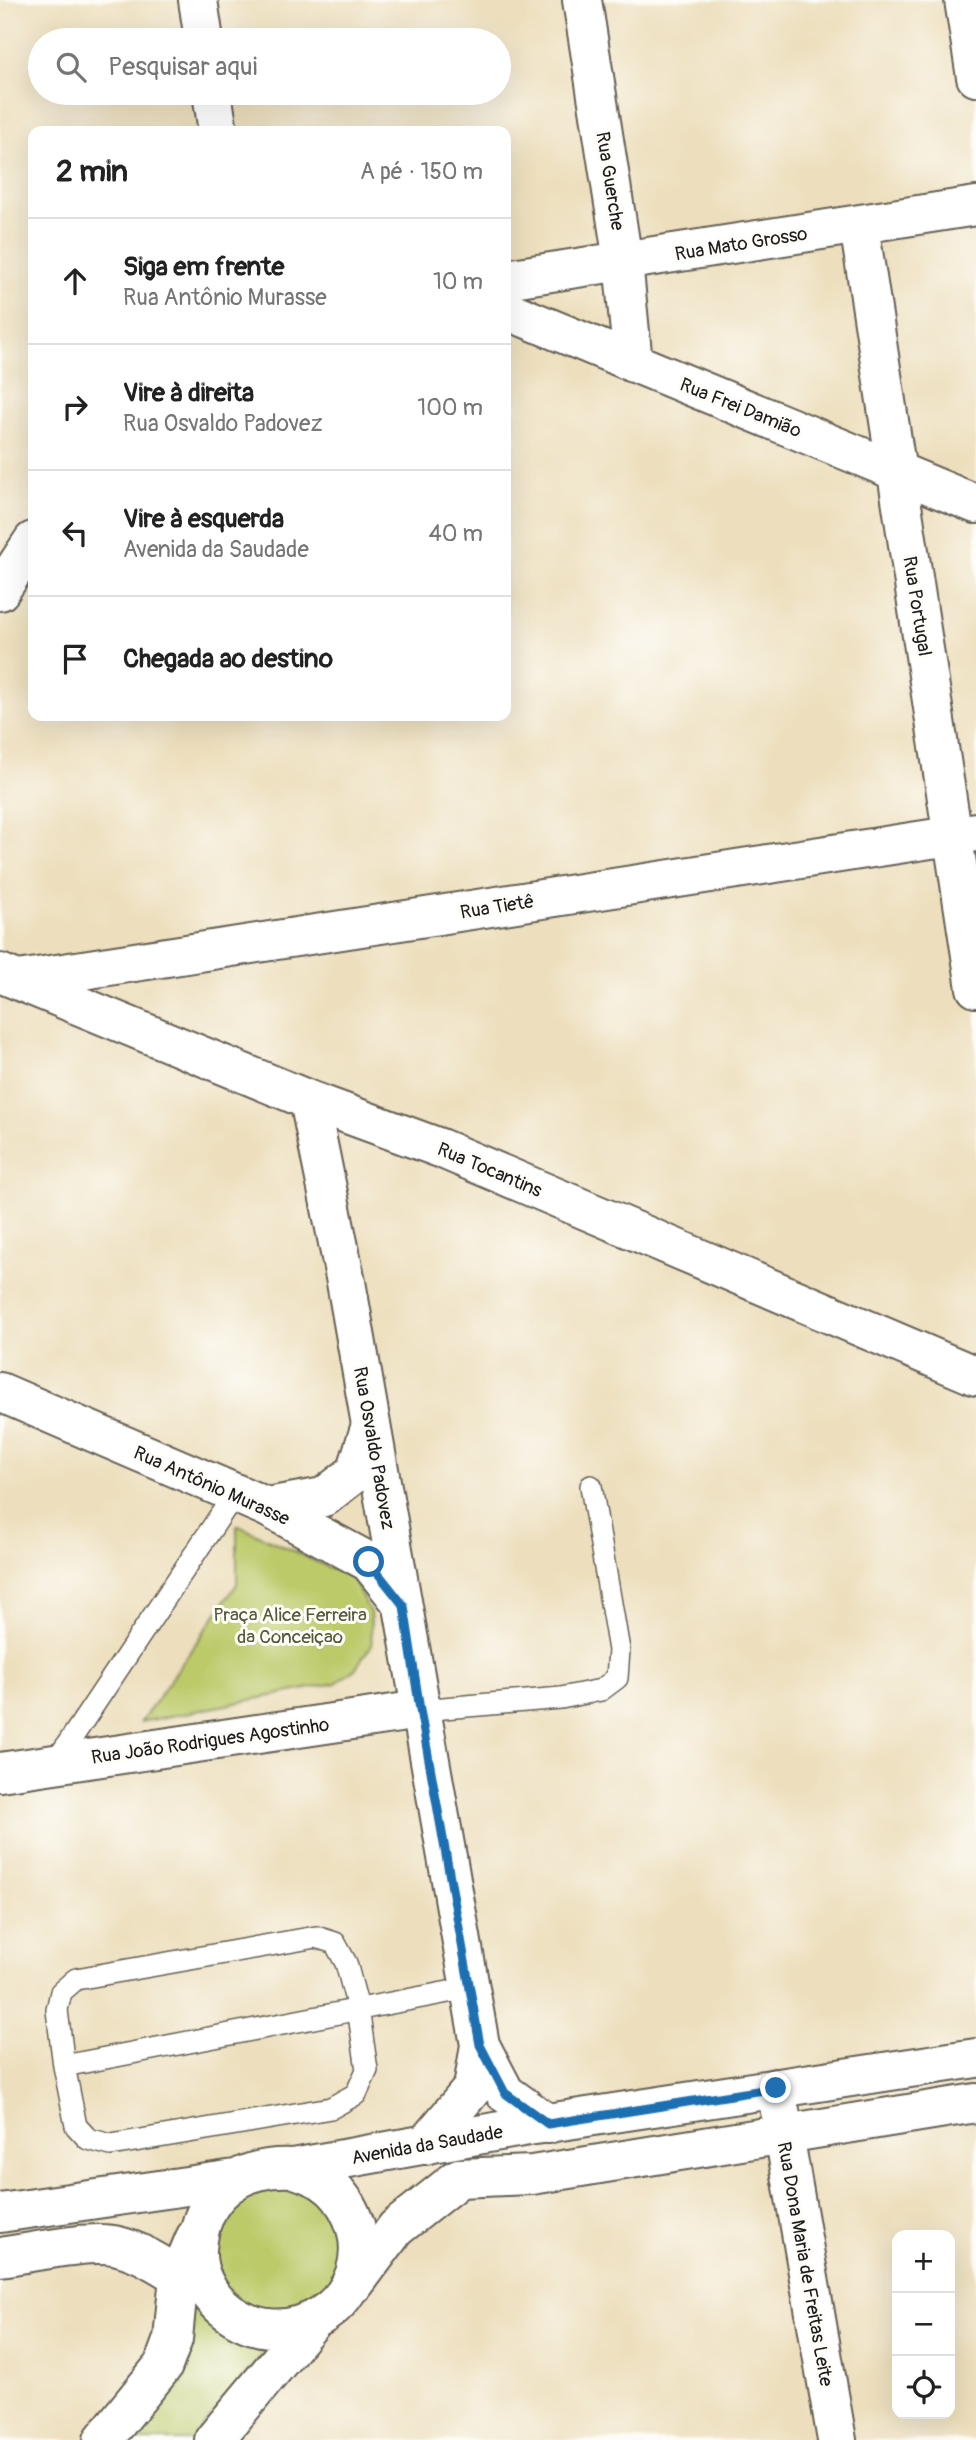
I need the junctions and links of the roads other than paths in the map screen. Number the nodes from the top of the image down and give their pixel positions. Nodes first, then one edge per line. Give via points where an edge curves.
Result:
1 (198, 0) edge
2 (582, 0) edge
3 (964, 0) edge
4 (202, 28) edge
5 (976, 77) edge
6 (214, 105) edge
7 (217, 126) edge
8 (976, 206) edge
9 (859, 225) junction
10 (624, 261) junction
11 (511, 278) edge
12 (511, 312) edge
13 (633, 363) junction
14 (897, 471) junction
15 (976, 504) edge
16 (28, 549) edge
17 (0, 591) edge
18 (964, 834) edge
19 (9, 977) edge
20 (976, 988) edge
21 (309, 1100) junction
22 (976, 1376) edge
23 (0, 1392) edge
24 (370, 1427) junction
25 (591, 1486) dead end
26 (251, 1499) junction
27 (404, 1606) junction
28 (420, 1710) junction
29 (55, 1763) junction
30 (0, 1772) edge
31 (469, 1987) junction
32 (358, 2008) junction
33 (480, 2045) junction
34 (976, 2058) edge
35 (64, 2066) junction
36 (776, 2088) junction
37 (976, 2102) edge
38 (548, 2124) junction
39 (783, 2134) junction
40 (425, 2145) junction
41 (293, 2168) junction
42 (235, 2179) junction
43 (0, 2213) edge
44 (0, 2257) edge
45 (193, 2283) junction
46 (345, 2295) junction
47 (311, 2323) junction
48 (103, 2440) edge
49 (214, 2440) edge
50 (837, 2440) edge

1 - 4 street
2 - 10 street, Rua Guerche
3 - 5 street
6 - 7 street
8 - 9 street, Rua Mato Grosso
9 - 10 street, Rua Mato Grosso
9 - 14 street, Rua Portugal
10 - 11 street, Rua Mato Grosso
10 - 13 street, Rua Guerche
12 - 13 street, Rua Frei Damião
13 - 14 street, Rua Frei Damião
14 - 15 street, Rua Frei Damião
14 - 18 street, Rua Portugal
16 - 17 street
18 - 19 street, Rua Tietê
18 - 20 street, Rua Portugal
19 - 21 street, Rua Tocantins
21 - 22 street, Rua Tocantins via 440,1148
21 - 24 street, Rua Osvaldo Padovez
23 - 26 street, Rua Antônio Murasse
24 - 26 street via 356,1472 324,1497
24 - 27 street, Rua Osvaldo Padovez
25 - 28 lane via 619,1650 617,1678 601,1690 561,1698
26 - 27 street, Rua Antônio Murasse via 369,1562
26 - 29 lane
27 - 28 street, Rua Osvaldo Padovez
28 - 29 street, Rua João Rodrigues Agostinho
28 - 31 street, Rua Osvaldo Padovez
29 - 30 street, Rua João Rodrigues Agostinho
31 - 32 lane
31 - 33 street, Rua Osvaldo Padovez
32 - 35 lane
32 - 35 lane via 346,1963 335,1943 316,1937 76,1979 61,1992 57,2010
32 - 35 lane via 367,2070 356,2094 331,2108 111,2144 88,2139 76,2126
33 - 38 street, Rua Osvaldo Padovez via 505,2093
33 - 40 street, Rua Osvaldo Padovez via 473,2088
34 - 36 street, Avenida da Saudade
36 - 38 street, Avenida da Saudade
36 - 39 street, Rua Dona Maria de Freitas Leite
37 - 39 street, Avenida da Saudade
38 - 40 street, Avenida da Saudade
39 - 46 street, Avenida da Saudade via 532,2175 458,2178 396,2228
39 - 50 street, Rua Dona Maria de Freitas Leite
40 - 41 street, Avenida da Saudade
41 - 42 street via 263,2169
41 - 46 street via 324,2181 346,2204 355,2224 358,2266
42 - 43 street
42 - 45 street via 212,2201 199,2229
44 - 45 street via 117,2245
45 - 47 street via 235,2318 260,2328 288,2330
45 - 48 street via 163,2366
46 - 47 street
47 - 49 street

